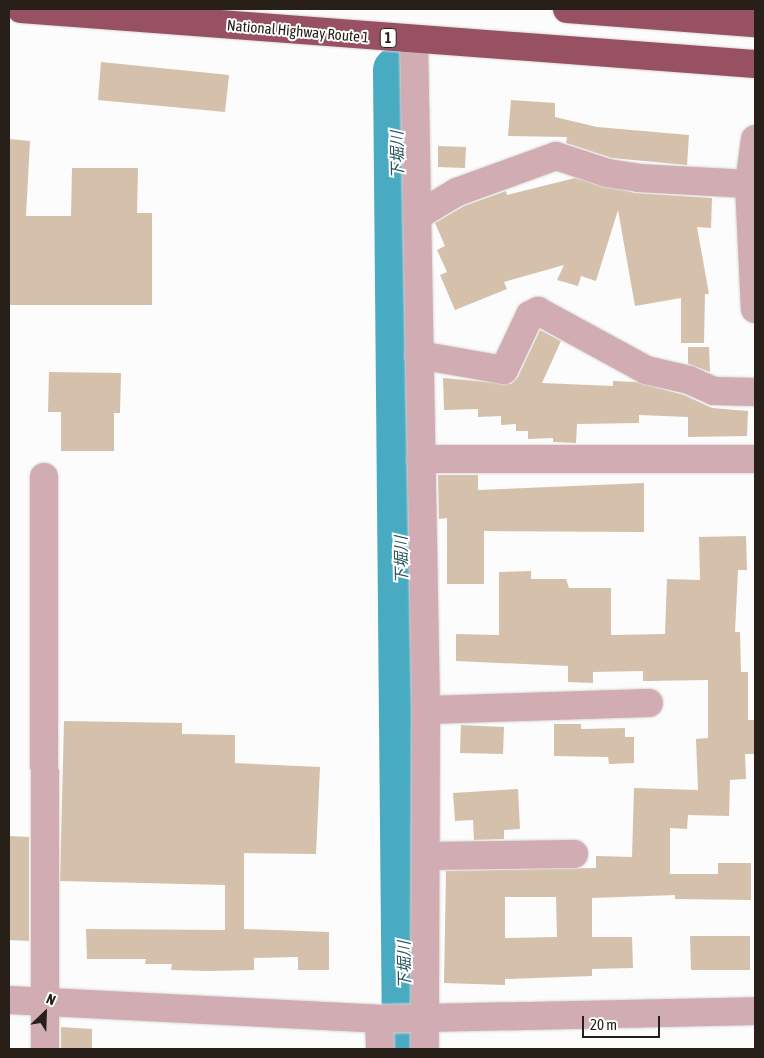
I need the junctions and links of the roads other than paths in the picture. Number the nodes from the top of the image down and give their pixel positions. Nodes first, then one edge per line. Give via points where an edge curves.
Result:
1 (21, 9) edge
2 (567, 9) edge
3 (755, 23) edge
4 (414, 40) junction
5 (755, 64) edge
6 (755, 139) edge
7 (750, 184) junction
8 (417, 216) junction
9 (754, 236) edge
10 (755, 309) edge
11 (419, 355) junction
12 (755, 392) edge
13 (421, 459) junction
14 (755, 459) edge
15 (44, 477) dead end
16 (649, 704) dead end
17 (426, 710) junction
18 (574, 854) dead end
19 (427, 856) junction
20 (9, 1000) edge
21 (44, 1004) junction
22 (755, 1011) edge
23 (380, 1019) junction
24 (423, 1019) junction
25 (45, 1049) edge
26 (380, 1049) edge
27 (425, 1049) edge

1 - 4 highway, National Highway Route 1 / 1
2 - 3 highway
4 - 5 highway, National Highway Route 1 / 1
4 - 8 street
6 - 7 street
7 - 8 street via 638,178 608,173 556,156 457,192
7 - 9 street
8 - 11 street
9 - 10 street
11 - 12 street via 504,370 530,315 538,311 646,370 689,380 714,391
11 - 13 street
13 - 14 street
13 - 17 street
15 - 21 street
16 - 17 street
17 - 19 street
18 - 19 street
19 - 24 street
20 - 21 street
21 - 23 street
21 - 25 street
22 - 24 street
23 - 24 street
23 - 26 street
24 - 27 street

